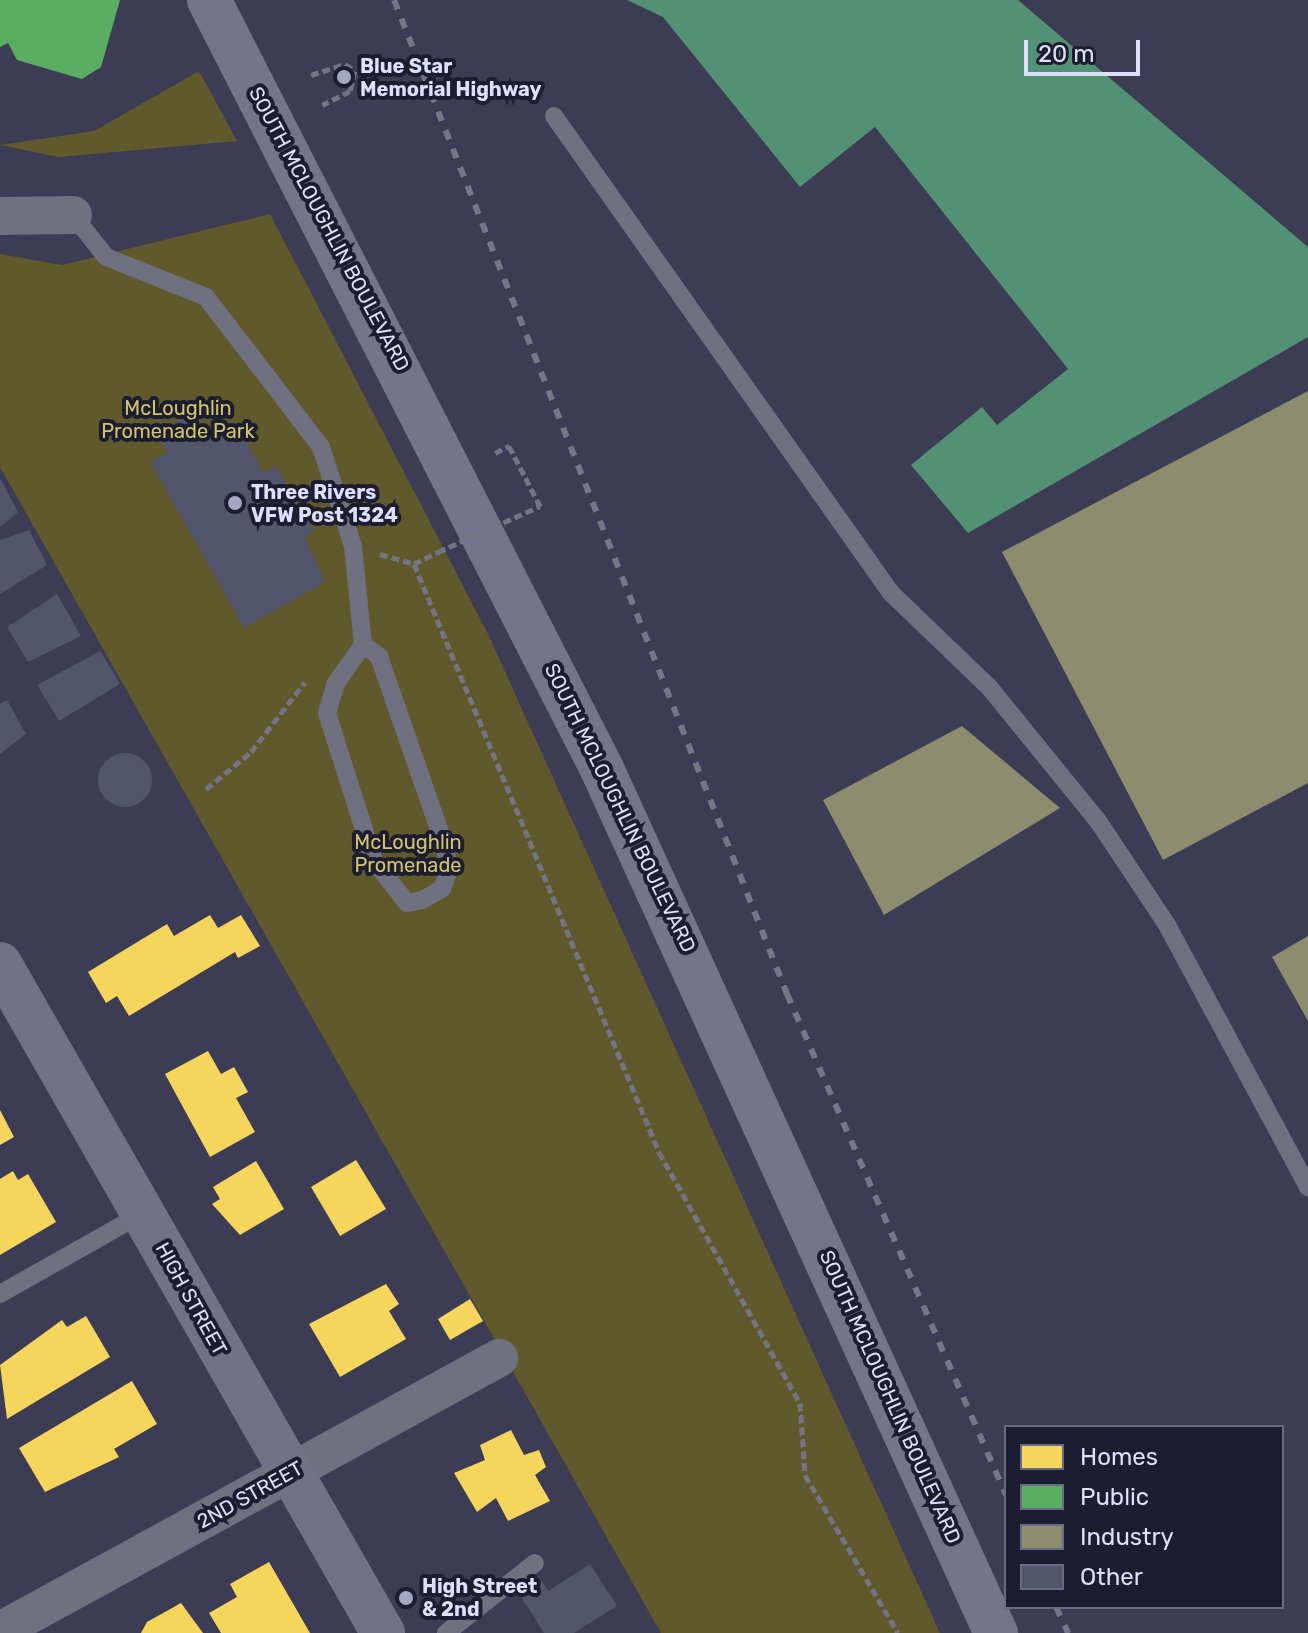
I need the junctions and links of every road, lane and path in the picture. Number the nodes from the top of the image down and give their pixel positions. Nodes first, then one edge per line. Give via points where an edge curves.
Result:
1 (209, 0) edge
2 (311, 75) dead end
3 (322, 105) dead end
4 (554, 116) dead end
5 (73, 215) joint
6 (0, 216) edge
7 (495, 453) dead end
8 (353, 546) junction
9 (414, 564) junction
10 (363, 645) junction
11 (307, 679) dead end
12 (206, 789) dead end
13 (0, 964) edge
14 (1308, 1187) edge
15 (143, 1213) junction
16 (0, 1294) edge
17 (499, 1358) dead end
18 (290, 1474) junction
19 (535, 1563) dead end
20 (0, 1631) edge
21 (383, 1633) edge
22 (446, 1633) edge
23 (898, 1633) edge
24 (996, 1633) edge

1 - 24 highway, SOUTH MCLOUGHLIN BOULEVARD via 615,796
2 - 3 path via 345,64 355,71 350,91
4 - 14 lane via 891,593 989,687 1098,821 1167,925
5 - 6 street
5 - 8 lane via 106,257 193,290 226,317 264,379 321,447
7 - 9 path, bridge via 509,446 540,506
8 - 9 path
8 - 10 lane
9 - 23 path via 659,1152 800,1403 805,1475
10 - 10 lane via 379,656 444,844 449,870 442,889 422,900 407,903 374,861 327,713 336,683
11 - 12 path via 251,752
13 - 15 street, HIGH STREET
15 - 16 lane
15 - 18 street, HIGH STREET
17 - 18 street, 2ND STREET
18 - 20 street, 2ND STREET
18 - 21 street, HIGH STREET
19 - 22 lane

